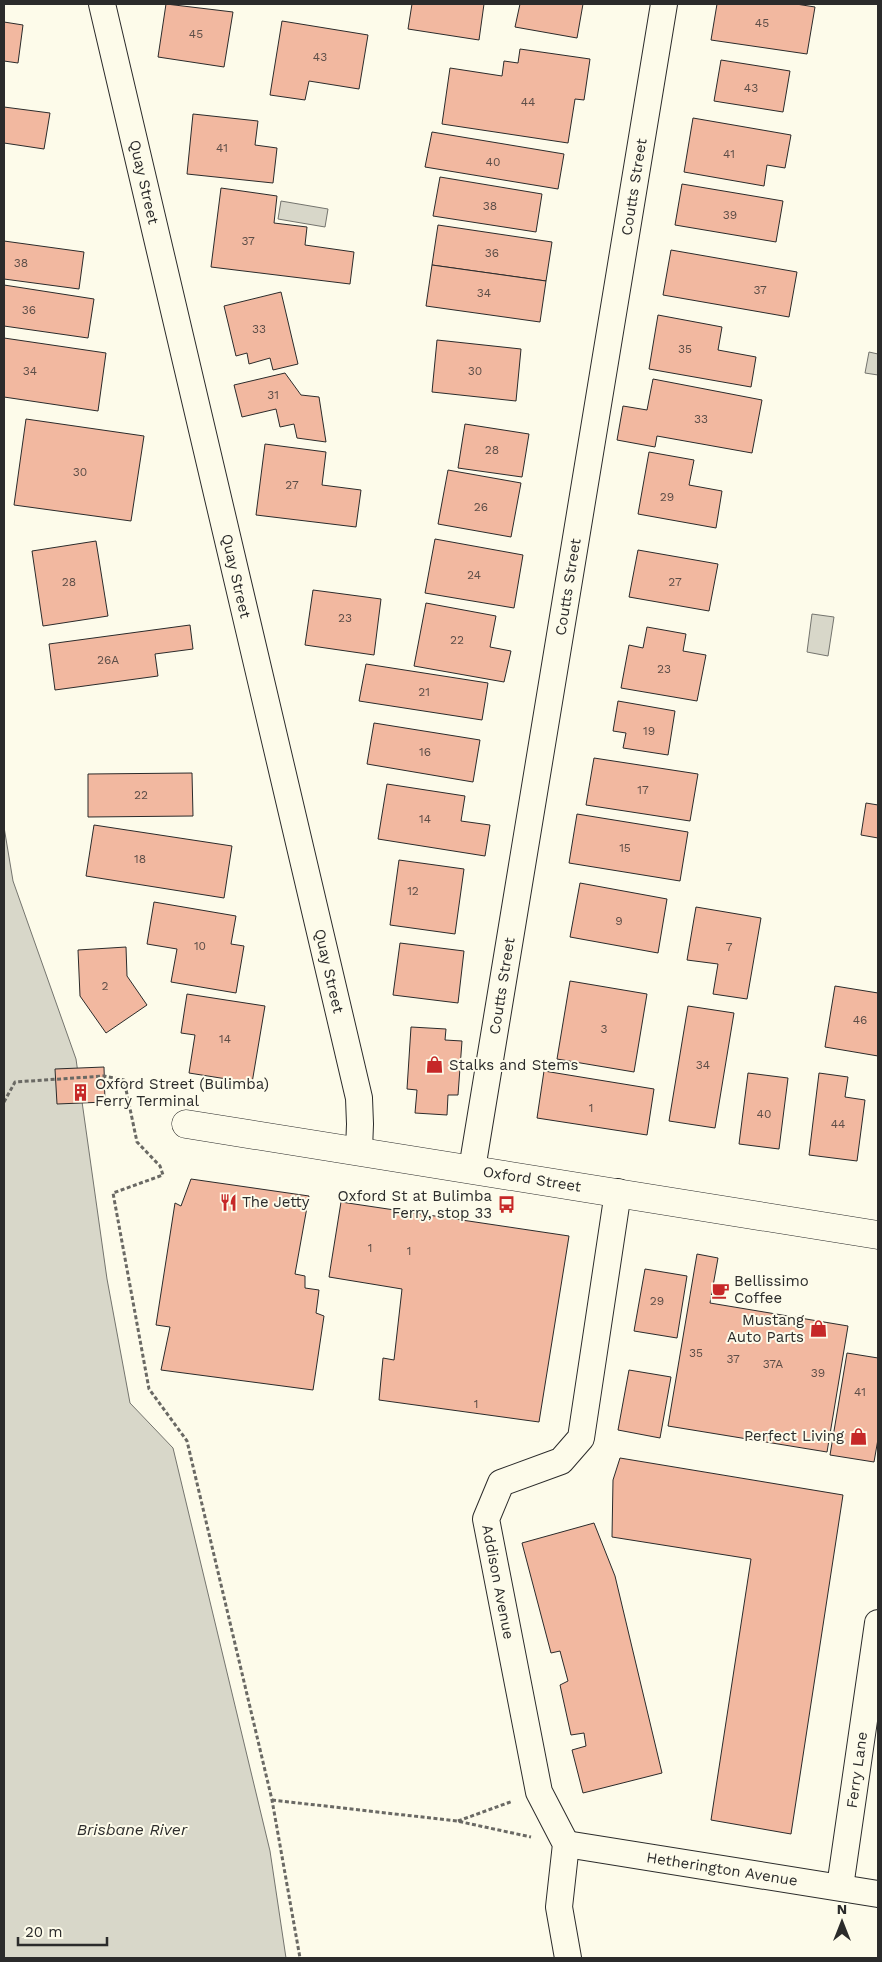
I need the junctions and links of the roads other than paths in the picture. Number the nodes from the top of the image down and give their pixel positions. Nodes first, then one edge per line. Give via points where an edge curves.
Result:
1 (102, 4) edge
2 (664, 4) edge
3 (186, 1124) dead end
4 (359, 1150) junction
5 (472, 1169) junction
6 (618, 1192) junction
7 (878, 1234) edge
8 (878, 1624) edge
9 (566, 1844) junction
10 (840, 1887) junction
11 (878, 1894) edge
12 (568, 1958) edge

1 - 4 street, Quay Street via 359,1098
2 - 5 street, Coutts Street
3 - 4 street, Oxford Street
4 - 5 street, Oxford Street
5 - 6 street, Oxford Street
6 - 7 street, Oxford Street
6 - 9 street, Addison Avenue via 581,1438 561,1461 500,1483 486,1518 539,1792
8 - 10 street, Ferry Lane
9 - 10 street, Hetherington Avenue
9 - 12 street via 559,1907
10 - 11 street, Hetherington Avenue

